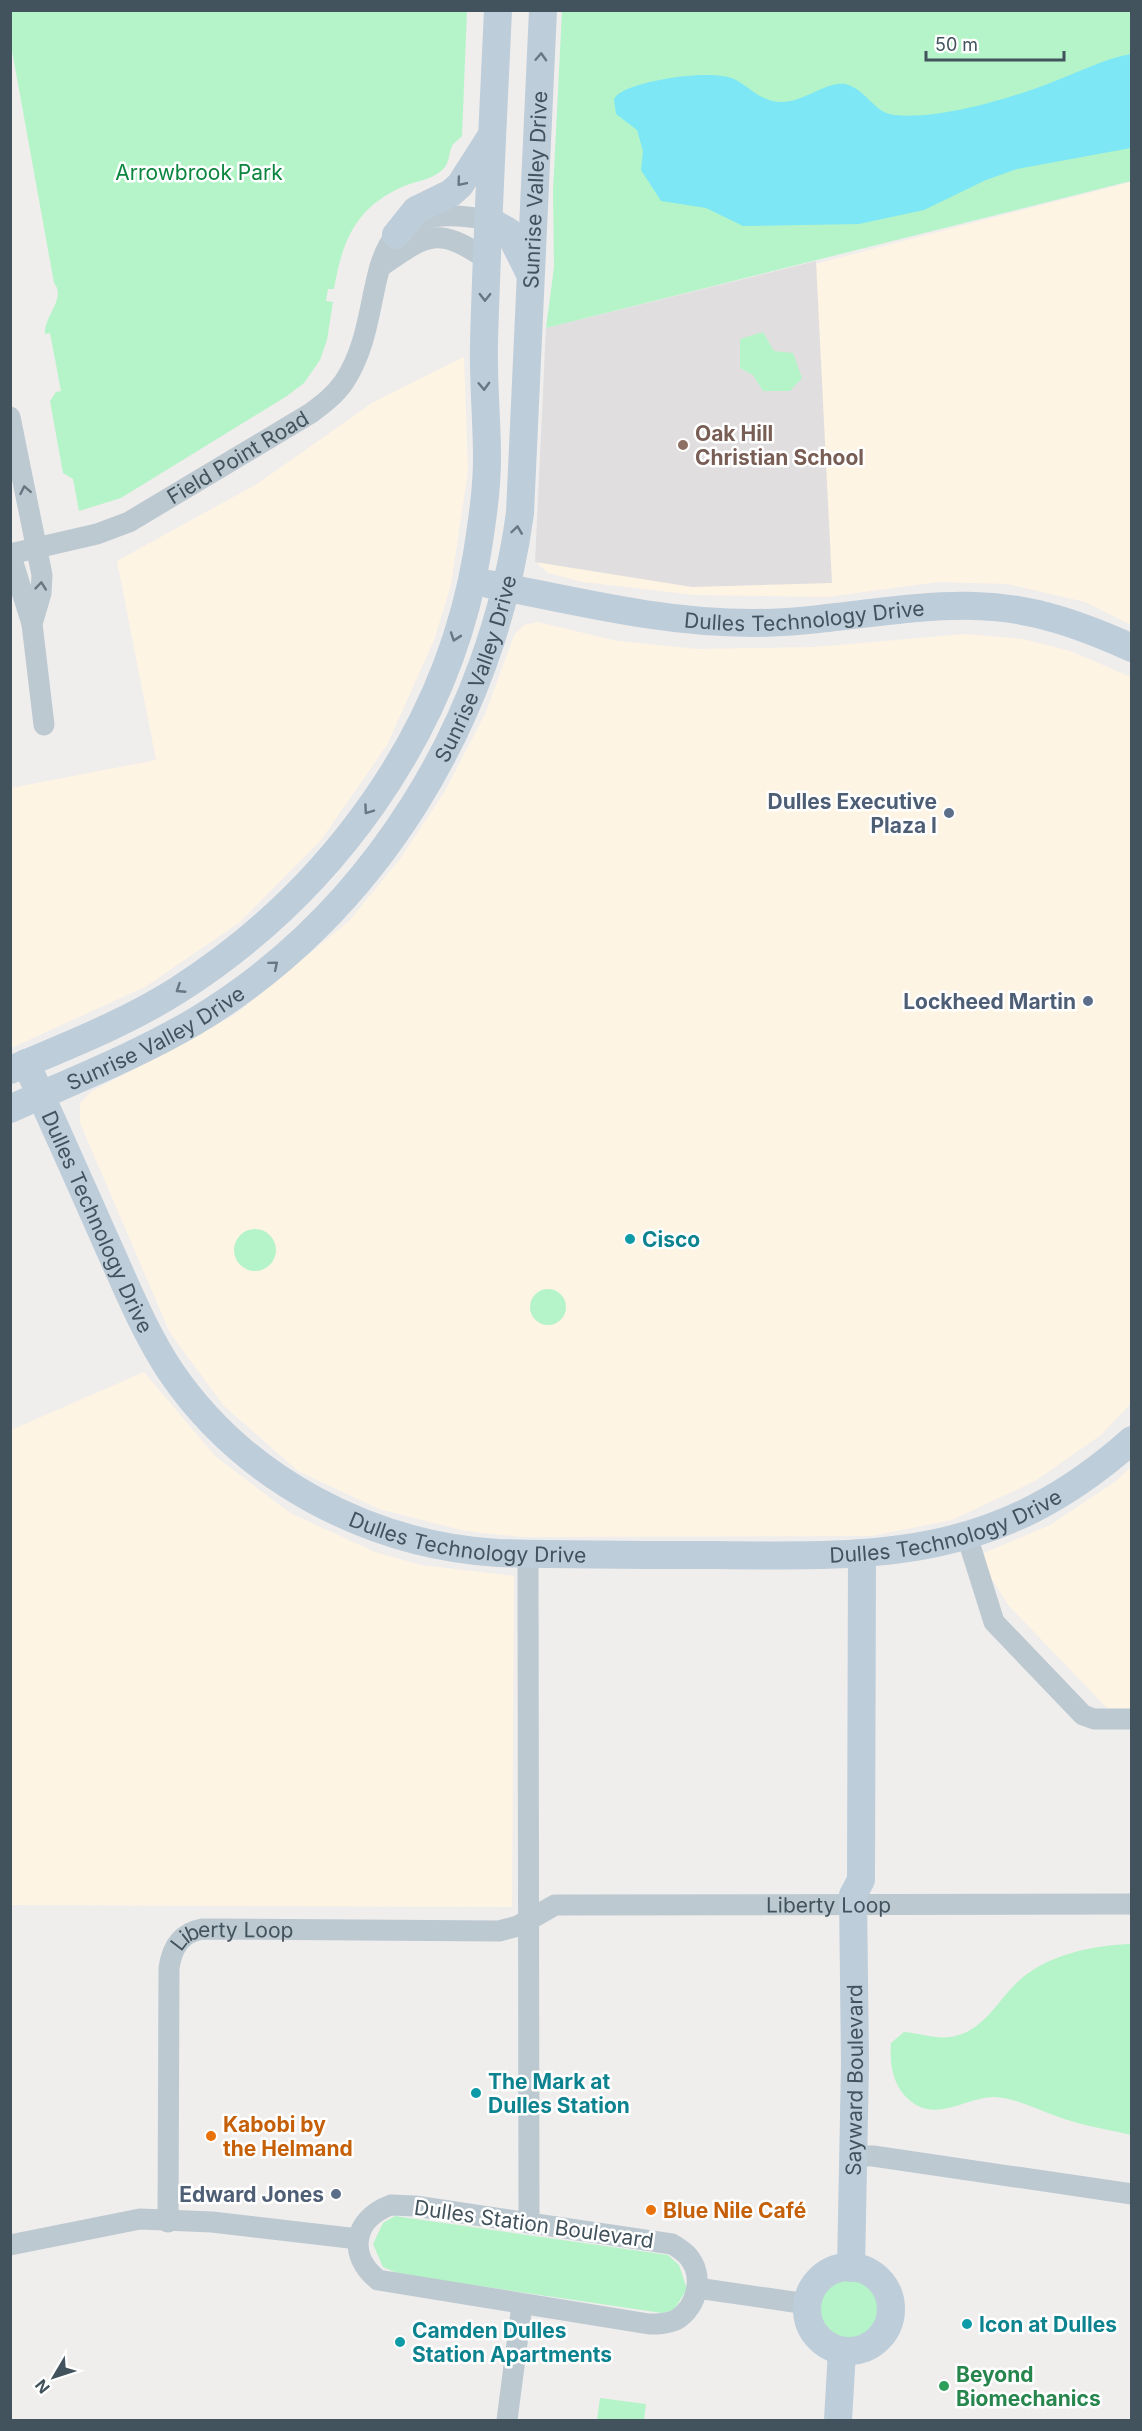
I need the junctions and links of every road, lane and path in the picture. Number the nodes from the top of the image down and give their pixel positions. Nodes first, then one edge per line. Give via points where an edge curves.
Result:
1 (498, 10) edge
2 (543, 10) edge
3 (493, 133) junction
4 (488, 220) junction
5 (396, 235) junction
6 (486, 259) junction
7 (380, 267) junction
8 (532, 279) junction
9 (10, 417) edge
10 (38, 547) junction
11 (11, 554) edge
12 (472, 581) junction
13 (506, 588) junction
14 (32, 624) junction
15 (1131, 648) edge
16 (45, 725) dead end
17 (18, 1066) edge
18 (41, 1095) junction
19 (10, 1109) edge
20 (1131, 1440) edge
21 (967, 1536) junction
22 (528, 1554) junction
23 (853, 1555) junction
24 (1131, 1719) edge
25 (853, 1899) junction
26 (1131, 1904) edge
27 (529, 1925) junction
28 (853, 2156) junction
29 (1131, 2194) edge
30 (168, 2222) junction
31 (529, 2223) junction
32 (358, 2240) junction
33 (10, 2245) edge
34 (851, 2268) junction
35 (697, 2288) junction
36 (807, 2304) junction
37 (522, 2305) junction
38 (842, 2351) junction
39 (507, 2421) edge
40 (838, 2421) edge

1 - 3 street, Sunrise Valley Drive
8 -> 2 street, Sunrise Valley Drive
3 - 4 street, Sunrise Valley Drive
3 -> 5 street via 460,185 416,210
4 - 5 street via 430,216 412,222
4 - 6 street, Sunrise Valley Drive
4 - 8 street via 508,232
5 - 7 street, Field Point Road
6 - 7 street via 457,240 436,237 414,244
6 -> 12 street, Sunrise Valley Drive via 486,479
7 - 10 street, Field Point Road via 357,355 331,398 129,522
13 -> 8 street, Sunrise Valley Drive via 522,487
10 -> 9 street
10 - 11 street, Field Point Road
14 -> 10 street via 41,593
11 - 14 street
12 - 13 street, Dulles Technology Drive
12 -> 17 street, Sunrise Valley Drive via 434,693 404,754 367,812 304,889 255,934 175,992 117,1023
13 - 15 street, Dulles Technology Drive via 625,613 752,623 938,606 989,606 1060,619
18 -> 13 street, Sunrise Valley Drive via 135,1053 223,1003 278,962 348,894 411,811 445,753 484,664
14 - 16 street
17 - 18 street, Dulles Technology Drive
18 - 19 street, Sunrise Valley Drive
18 - 22 street, Dulles Technology Drive via 148,1332 184,1390 221,1431 285,1483 337,1513 392,1534 446,1547
20 - 21 street, Dulles Technology Drive via 1058,1495 1017,1517
21 - 23 street, Dulles Technology Drive via 916,1548
21 - 24 street via 988,1608 999,1629 1083,1715
22 - 23 street, Dulles Technology Drive
22 - 27 street
23 - 25 street, Sayward Boulevard via 861,1880
25 - 26 street, Liberty Loop
25 - 27 street, Liberty Loop via 555,1905
25 - 28 street, Sayward Boulevard
27 - 30 street, Liberty Loop via 499,1931 202,1929 182,1937 169,1968
27 - 31 street
28 - 29 street
28 - 34 street, Sayward Boulevard
30 - 32 street via 212,2222
30 - 33 street via 140,2219
31 - 32 street, Dulles Station Boulevard via 391,2205 367,2219
31 - 35 street, Dulles Station Boulevard via 672,2244 688,2256 695,2268
32 - 37 street via 359,2253 378,2280
34 - 36 street via 827,2273 811,2292
34 - 38 street via 864,2271 880,2283 890,2300 890,2314 879,2338 862,2349
35 - 36 street
35 - 37 street via 688,2310 663,2324
36 - 38 street via 812,2329 819,2339
37 - 39 street
38 - 40 street

